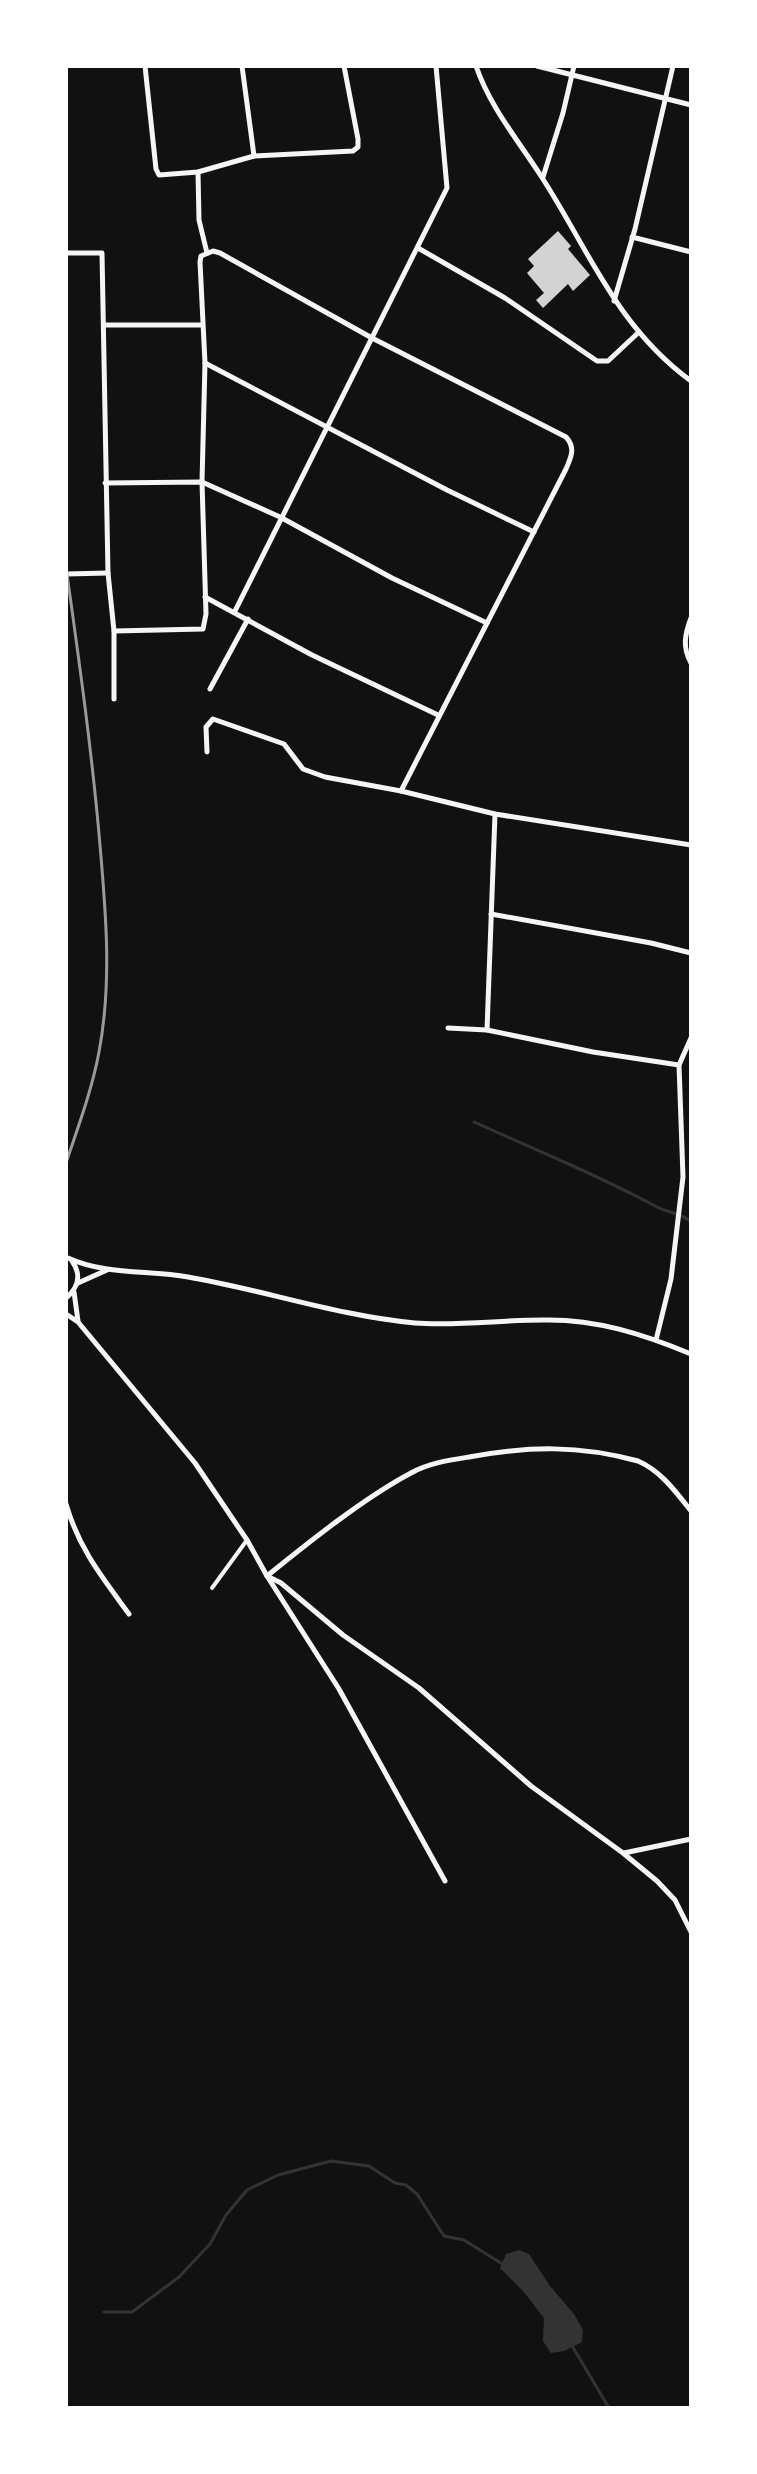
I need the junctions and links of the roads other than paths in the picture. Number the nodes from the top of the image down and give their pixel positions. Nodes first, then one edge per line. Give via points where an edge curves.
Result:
1 (145, 66) edge
2 (242, 66) edge
3 (344, 66) edge
4 (436, 66) edge
5 (476, 66) edge
6 (537, 66) edge
7 (574, 66) edge
8 (673, 66) edge
9 (573, 75) junction
10 (667, 100) junction
11 (691, 105) edge
12 (254, 156) junction
13 (198, 172) junction
14 (543, 178) junction
15 (632, 237) junction
16 (418, 248) junction
17 (691, 252) edge
18 (66, 253) edge
19 (207, 253) junction
20 (614, 302) junction
21 (104, 325) junction
22 (202, 325) junction
23 (638, 333) junction
24 (372, 338) junction
25 (205, 363) junction
26 (691, 381) edge
27 (329, 427) junction
28 (202, 482) junction
29 (105, 483) junction
30 (280, 517) junction
31 (534, 532) junction
32 (108, 573) junction
33 (66, 574) edge
34 (205, 597) junction
35 (235, 611) junction
36 (691, 618) edge
37 (248, 619) junction
38 (487, 623) junction
39 (114, 631) junction
40 (691, 663) edge
41 (210, 689) dead end
42 (114, 699) dead end
43 (438, 715) junction
44 (207, 752) dead end
45 (401, 791) junction
46 (495, 814) junction
47 (691, 845) edge
48 (491, 914) junction
49 (691, 953) edge
50 (448, 1028) dead end
51 (487, 1030) junction
52 (691, 1038) edge
53 (679, 1065) junction
54 (67, 1257) edge
55 (108, 1270) junction
56 (78, 1283) junction
57 (74, 1291) junction
58 (66, 1298) edge
59 (66, 1314) edge
60 (78, 1322) junction
61 (656, 1340) junction
62 (691, 1354) edge
63 (66, 1504) edge
64 (691, 1511) edge
65 (247, 1540) junction
66 (267, 1576) junction
67 (212, 1588) dead end
68 (129, 1614) dead end
69 (691, 1839) edge
70 (623, 1853) junction
71 (445, 1881) dead end
72 (683, 1913) junction
73 (691, 1914) edge
74 (691, 1932) edge

1 - 13 street via 156,169 165,176
2 - 12 street
3 - 12 street via 358,147
4 - 16 street via 447,188
5 - 14 street via 491,101
6 - 9 street
7 - 9 street
8 - 10 street
9 - 10 street
9 - 14 street
10 - 11 street
10 - 15 street
12 - 13 street
13 - 19 street via 199,220
14 - 20 street
15 - 17 street
15 - 20 street
16 - 23 street via 505,298 597,361 608,361
16 - 24 street
18 - 21 street via 102,253
19 - 22 street via 200,262
19 - 24 street via 224,254
20 - 23 street
21 - 22 street
21 - 29 street
22 - 25 street
23 - 26 street
24 - 27 street
24 - 31 street via 570,441 573,453
25 - 27 street
25 - 28 street
27 - 30 street
27 - 31 street
28 - 29 street
28 - 30 street
28 - 34 street
29 - 32 street
30 - 35 street
30 - 38 street
31 - 38 street
32 - 33 street
32 - 39 street
34 - 35 street
34 - 39 street via 203,629
35 - 37 street
36 - 40 street via 684,637
37 - 41 street
37 - 43 street
38 - 43 street
39 - 42 street
43 - 45 street
44 - 45 street via 206,727 213,719 220,720 284,744 303,769
45 - 46 street
46 - 47 street
46 - 48 street
48 - 49 street
48 - 51 street
50 - 51 street
51 - 53 street
52 - 53 street
53 - 61 street via 683,1177 671,1279
54 - 55 street
54 - 56 street via 75,1264
55 - 56 street
55 - 61 street via 224,1283 363,1317 419,1323 575,1321
56 - 57 street
57 - 58 street
57 - 60 street
59 - 60 street
60 - 65 street via 195,1463
61 - 62 street
63 - 68 street via 89,1561
64 - 66 street via 651,1466 638,1461 554,1447 513,1449 414,1471
65 - 66 street
65 - 67 street
66 - 70 street via 419,1688 531,1786
66 - 71 street via 339,1689
69 - 70 street
70 - 72 street via 657,1881
72 - 73 street
72 - 74 street

